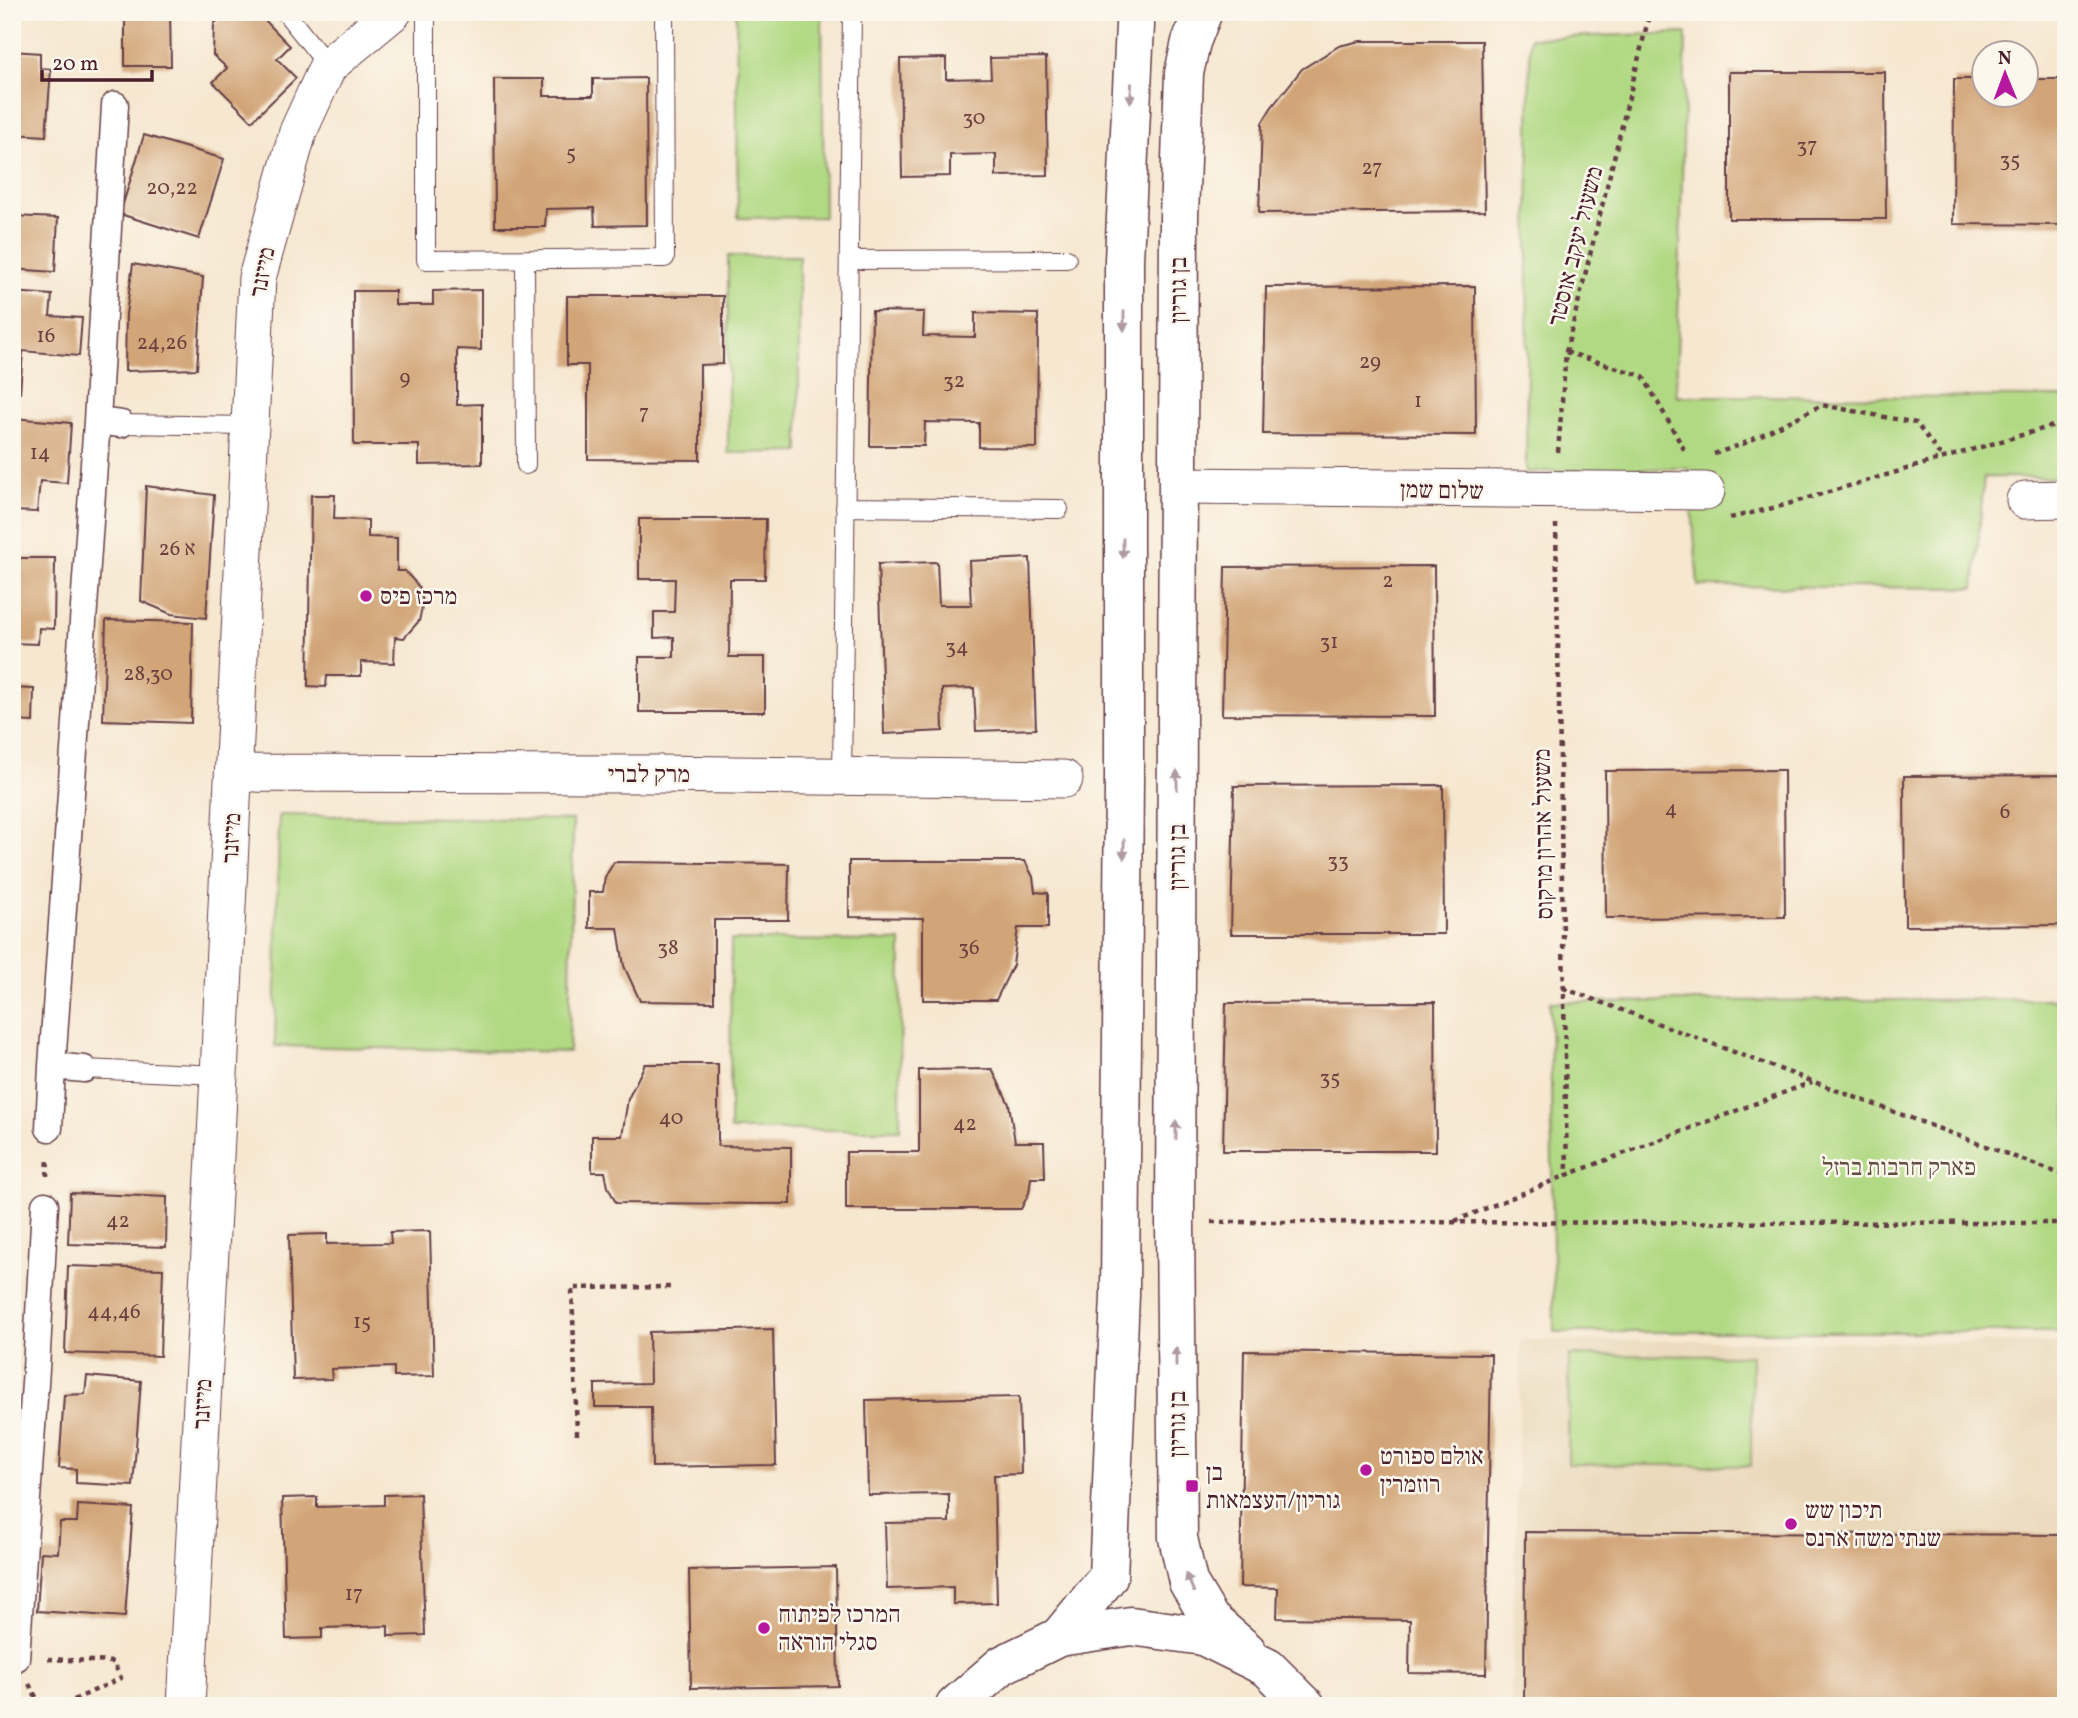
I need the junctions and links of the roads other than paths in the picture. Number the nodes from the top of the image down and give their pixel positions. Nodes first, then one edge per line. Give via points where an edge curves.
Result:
1 (285, 12) edge
2 (393, 12) edge
3 (426, 12) edge
4 (664, 12) edge
5 (852, 12) edge
6 (1203, 13) edge
7 (1125, 19) edge
8 (328, 66) junction
9 (114, 105) dead end
10 (1066, 259) dead end
11 (525, 260) junction
12 (849, 260) junction
13 (109, 422) junction
14 (250, 426) junction
15 (526, 465) dead end
16 (1698, 477) road end
17 (1178, 486) junction
18 (2066, 499) edge
19 (2025, 500) dead end
20 (845, 507) junction
21 (1059, 509) dead end
22 (234, 772) junction
23 (842, 776) junction
24 (1064, 779) dead end
25 (52, 1066) junction
26 (84, 1069) joint
27 (219, 1075) junction
28 (49, 1128) road end
29 (45, 1205) road end
30 (1059, 1637) junction
31 (16, 1658) road end
32 (1268, 1668) junction
33 (186, 1706) edge
34 (955, 1706) edge
35 (1306, 1706) edge

1 - 8 lane
2 - 8 street, מייזנר
3 - 11 lane via 426,260
4 - 11 lane via 665,258
5 - 12 lane
6 - 7 street via 1170,29 1152,30
6 - 17 street, בן גוריון via 1184,73 1178,217
7 -> 30 street via 1120,1295 1108,1577
8 - 14 street, מייזנר via 298,132 257,278
9 - 13 street
10 - 12 lane
11 - 15 lane
12 - 20 lane
13 - 14 lane
13 - 25 street
14 - 22 street, מייזנר
16 - 17 street, שלום שמן via 1555,491
32 -> 17 street, בן גוריון via 1210,1619 1188,1582 1178,1538
18 - 19 street
20 - 21 lane
20 - 23 lane
22 - 23 street, מרק לברי
22 - 27 street, מייזנר
23 - 24 street, מרק לברי
25 - 26 street
25 - 28 street
26 - 27 lane
27 - 33 street, מייזנר
29 - 31 street
30 - 32 street via 1131,1626 1203,1636
30 - 34 street via 1002,1665
32 - 35 street

